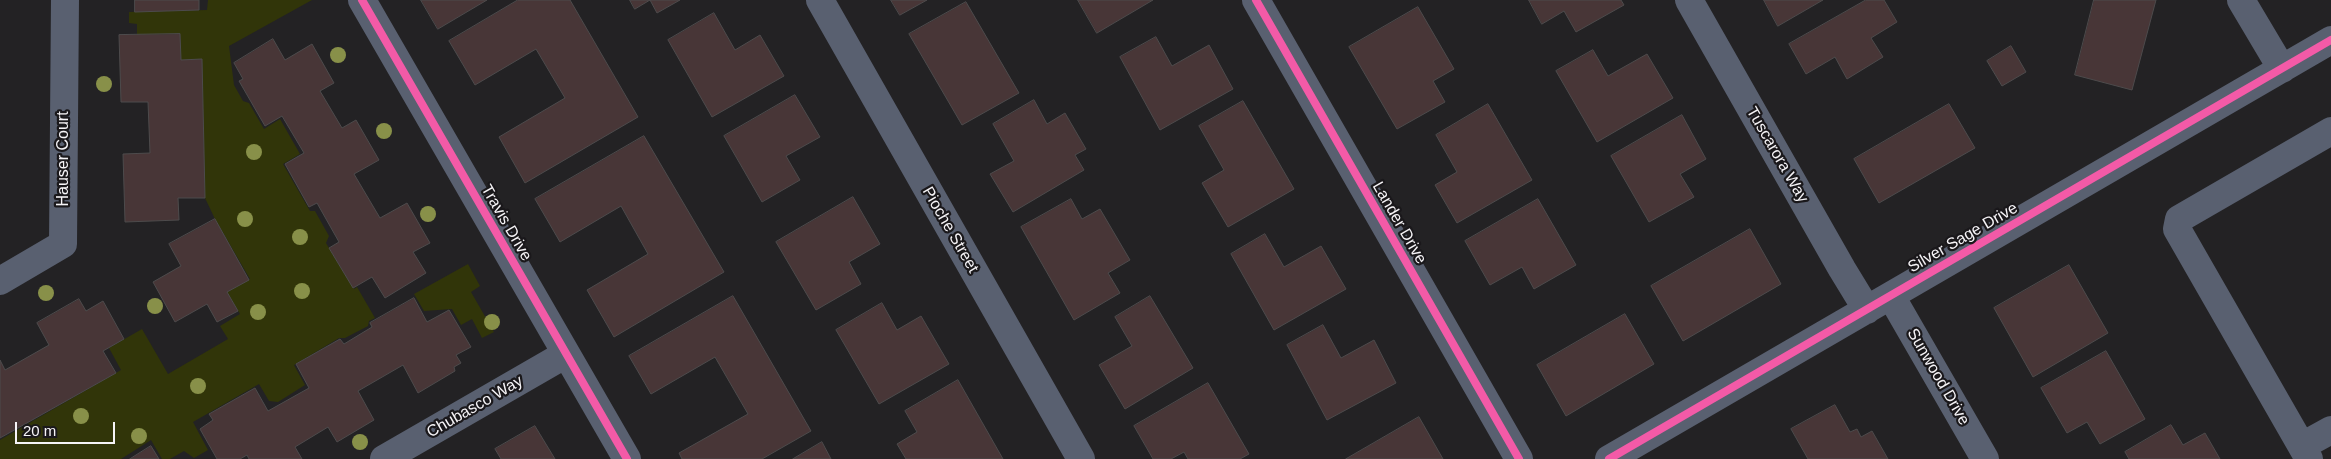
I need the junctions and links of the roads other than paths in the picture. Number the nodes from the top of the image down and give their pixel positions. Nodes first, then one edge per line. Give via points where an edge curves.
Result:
1 (65, 0) edge
2 (362, 0) edge
3 (820, 0) edge
4 (1256, 0) edge
5 (1689, 0) edge
6 (2241, 0) edge
7 (2331, 40) edge
8 (2282, 69) junction
9 (2331, 132) edge
10 (0, 281) edge
11 (1891, 296) junction
12 (1867, 310) junction
13 (566, 354) junction
14 (2331, 430) edge
15 (2306, 452) edge
16 (384, 459) edge
17 (627, 459) edge
18 (1081, 459) edge
19 (1519, 459) edge
20 (1608, 459) edge
21 (1985, 459) edge

1 - 10 street, Hauser Court via 63,244
2 - 13 street, Travis Drive
3 - 18 street, Pioche Street
4 - 19 street, Lander Drive
5 - 12 street, Tuscarora Way
6 - 8 street
7 - 8 street, Silver Sage Drive
8 - 11 street, Silver Sage Drive
9 - 15 street via 2179,219 2177,229
11 - 12 street, Silver Sage Drive
11 - 21 street, Sunwood Drive
12 - 20 street, Silver Sage Drive
13 - 16 street, Chubasco Way
13 - 17 street, Travis Drive
14 - 15 street

